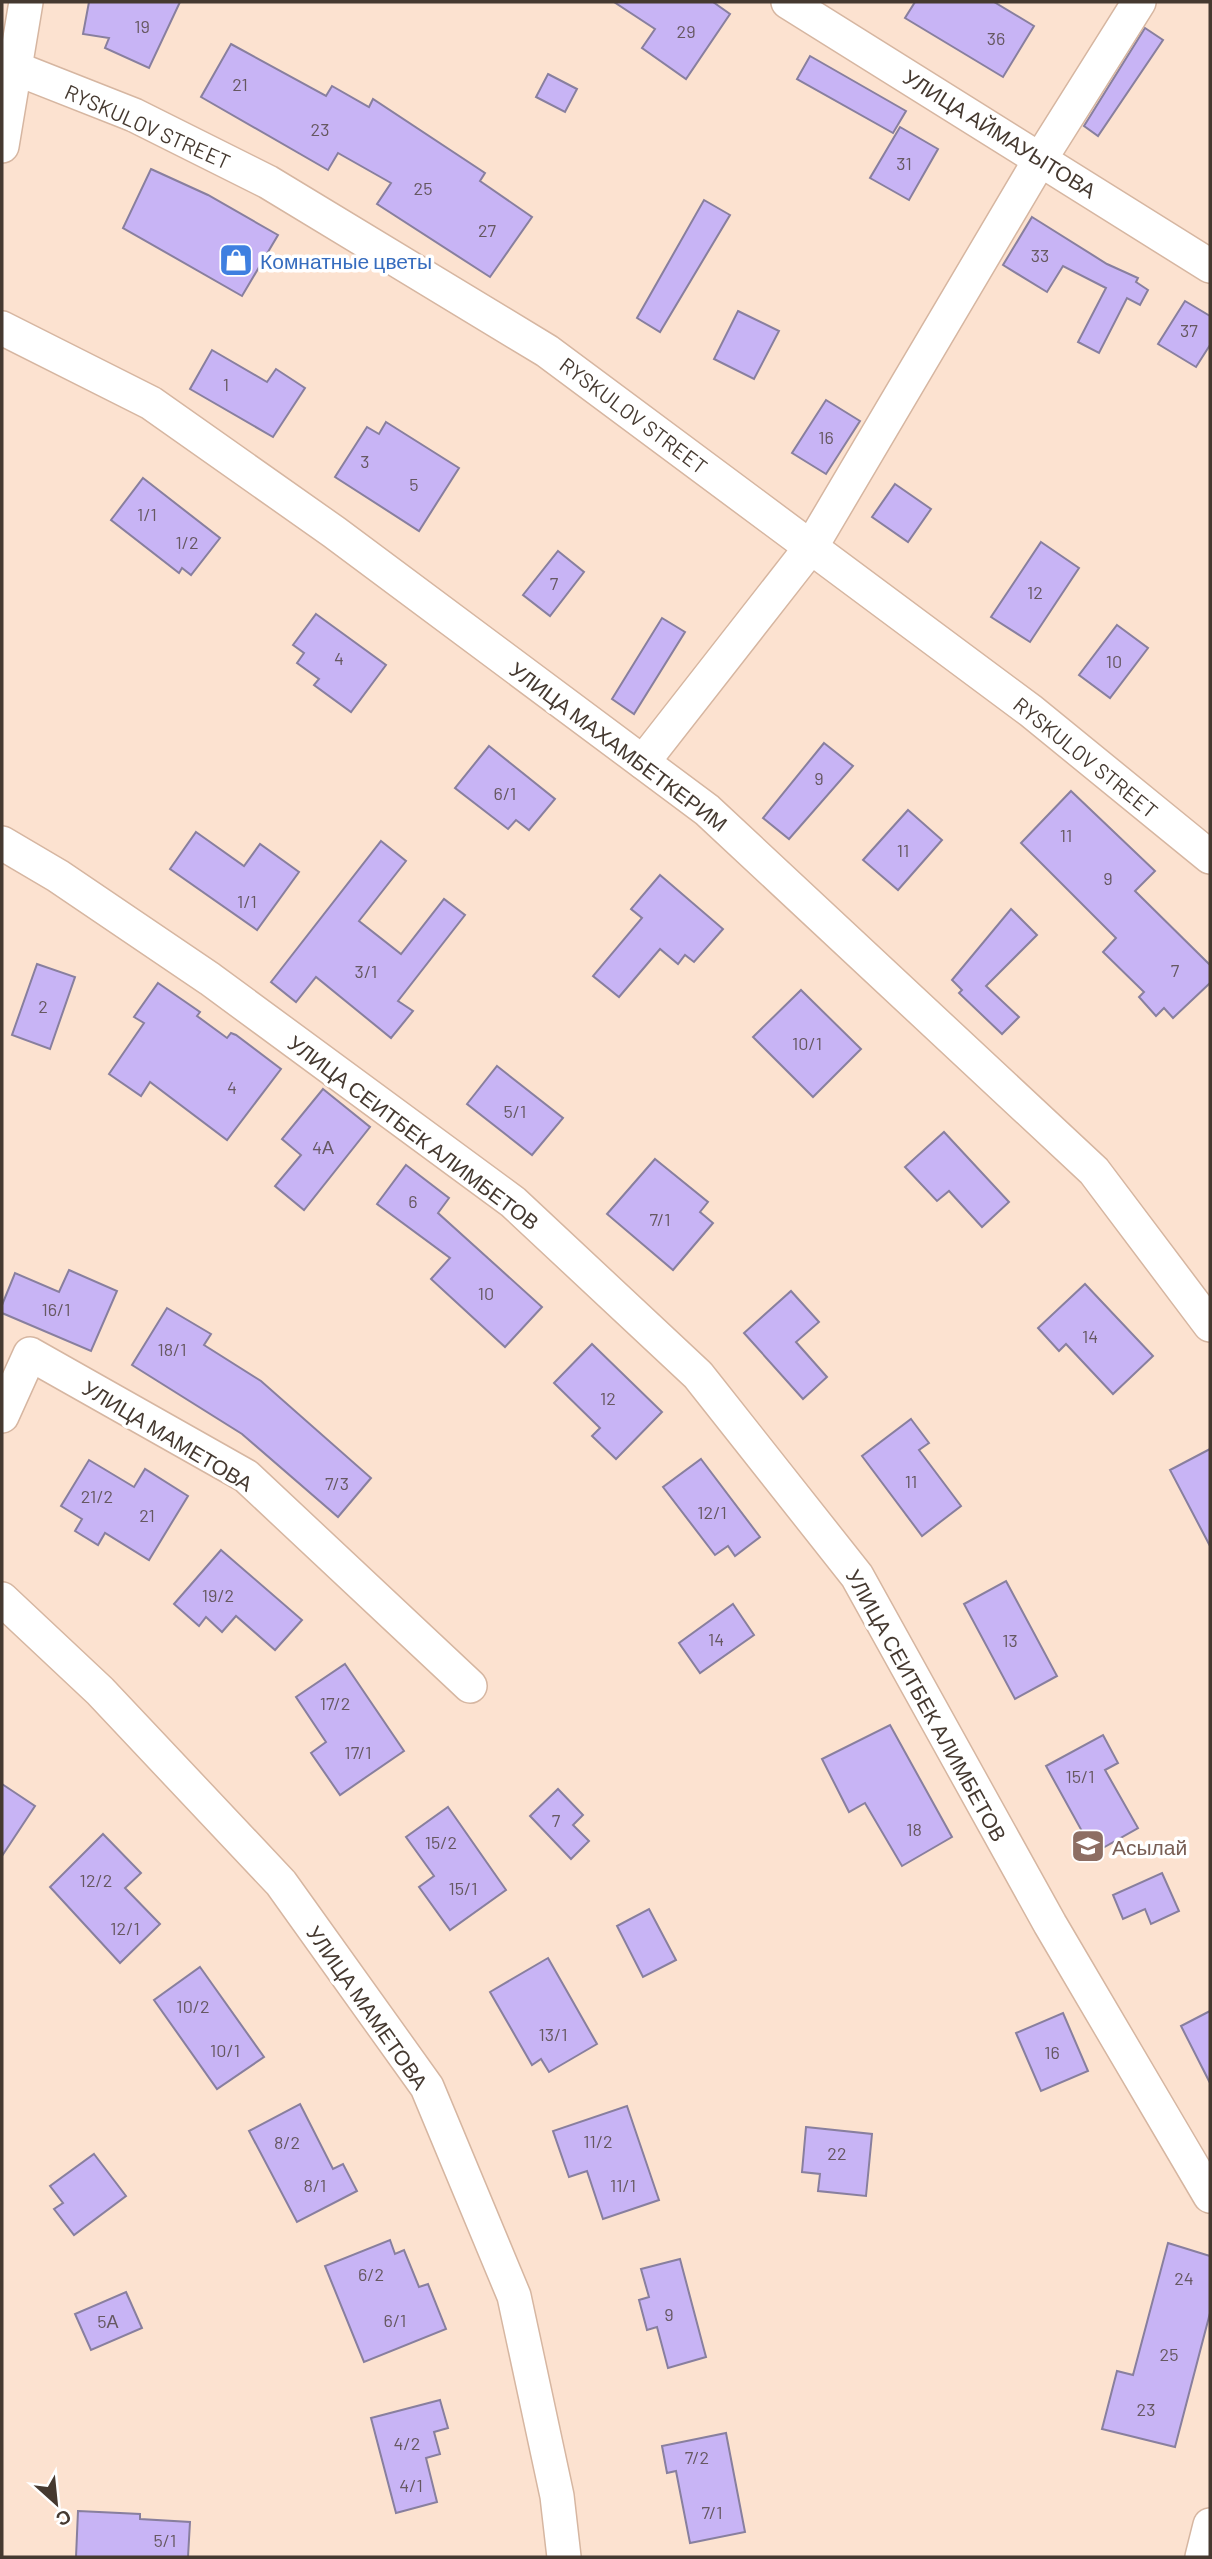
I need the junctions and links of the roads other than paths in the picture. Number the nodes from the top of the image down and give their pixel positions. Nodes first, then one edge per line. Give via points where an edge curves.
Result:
1 (26, 2) edge
2 (788, 2) edge
3 (1139, 2) edge
4 (8, 65) edge
5 (2, 146) edge
6 (1041, 158) junction
7 (1210, 266) edge
8 (2, 328) edge
9 (811, 547) junction
10 (643, 762) junction
11 (2, 843) edge
12 (1210, 857) edge
13 (1210, 1325) edge
14 (2, 1416) edge
15 (2, 1599) edge
16 (470, 1686) dead end
17 (1210, 2196) edge
18 (1210, 2525) edge
19 (564, 2557) edge
20 (1202, 2557) edge

1 - 4 street
2 - 6 street, УЛИЦА АЙМАУЫТОВА
3 - 6 street
4 - 5 street
4 - 9 street, RYSKULOV STREET via 134,115 268,182 547,351
6 - 7 street, УЛИЦА АЙМАУЫТОВА
6 - 9 street
8 - 10 street, УЛИЦА МАХАМБЕТКЕРИМ via 151,403 334,532
9 - 10 street
9 - 12 street, RYSKULOV STREET via 1031,711
10 - 13 street, УЛИЦА МАХАМБЕТКЕРИМ via 707,810 1094,1171
11 - 17 street, УЛИЦА СЕИТБЕК АЛИМБЕТОВ via 211,979 513,1202 698,1375 858,1576 1050,1924
14 - 16 street, УЛИЦА МАМЕТОВА via 30,1354 246,1476
15 - 19 street, УЛИЦА МАМЕТОВА via 100,1691 281,1883 427,2087 514,2296 557,2496
18 - 20 street

